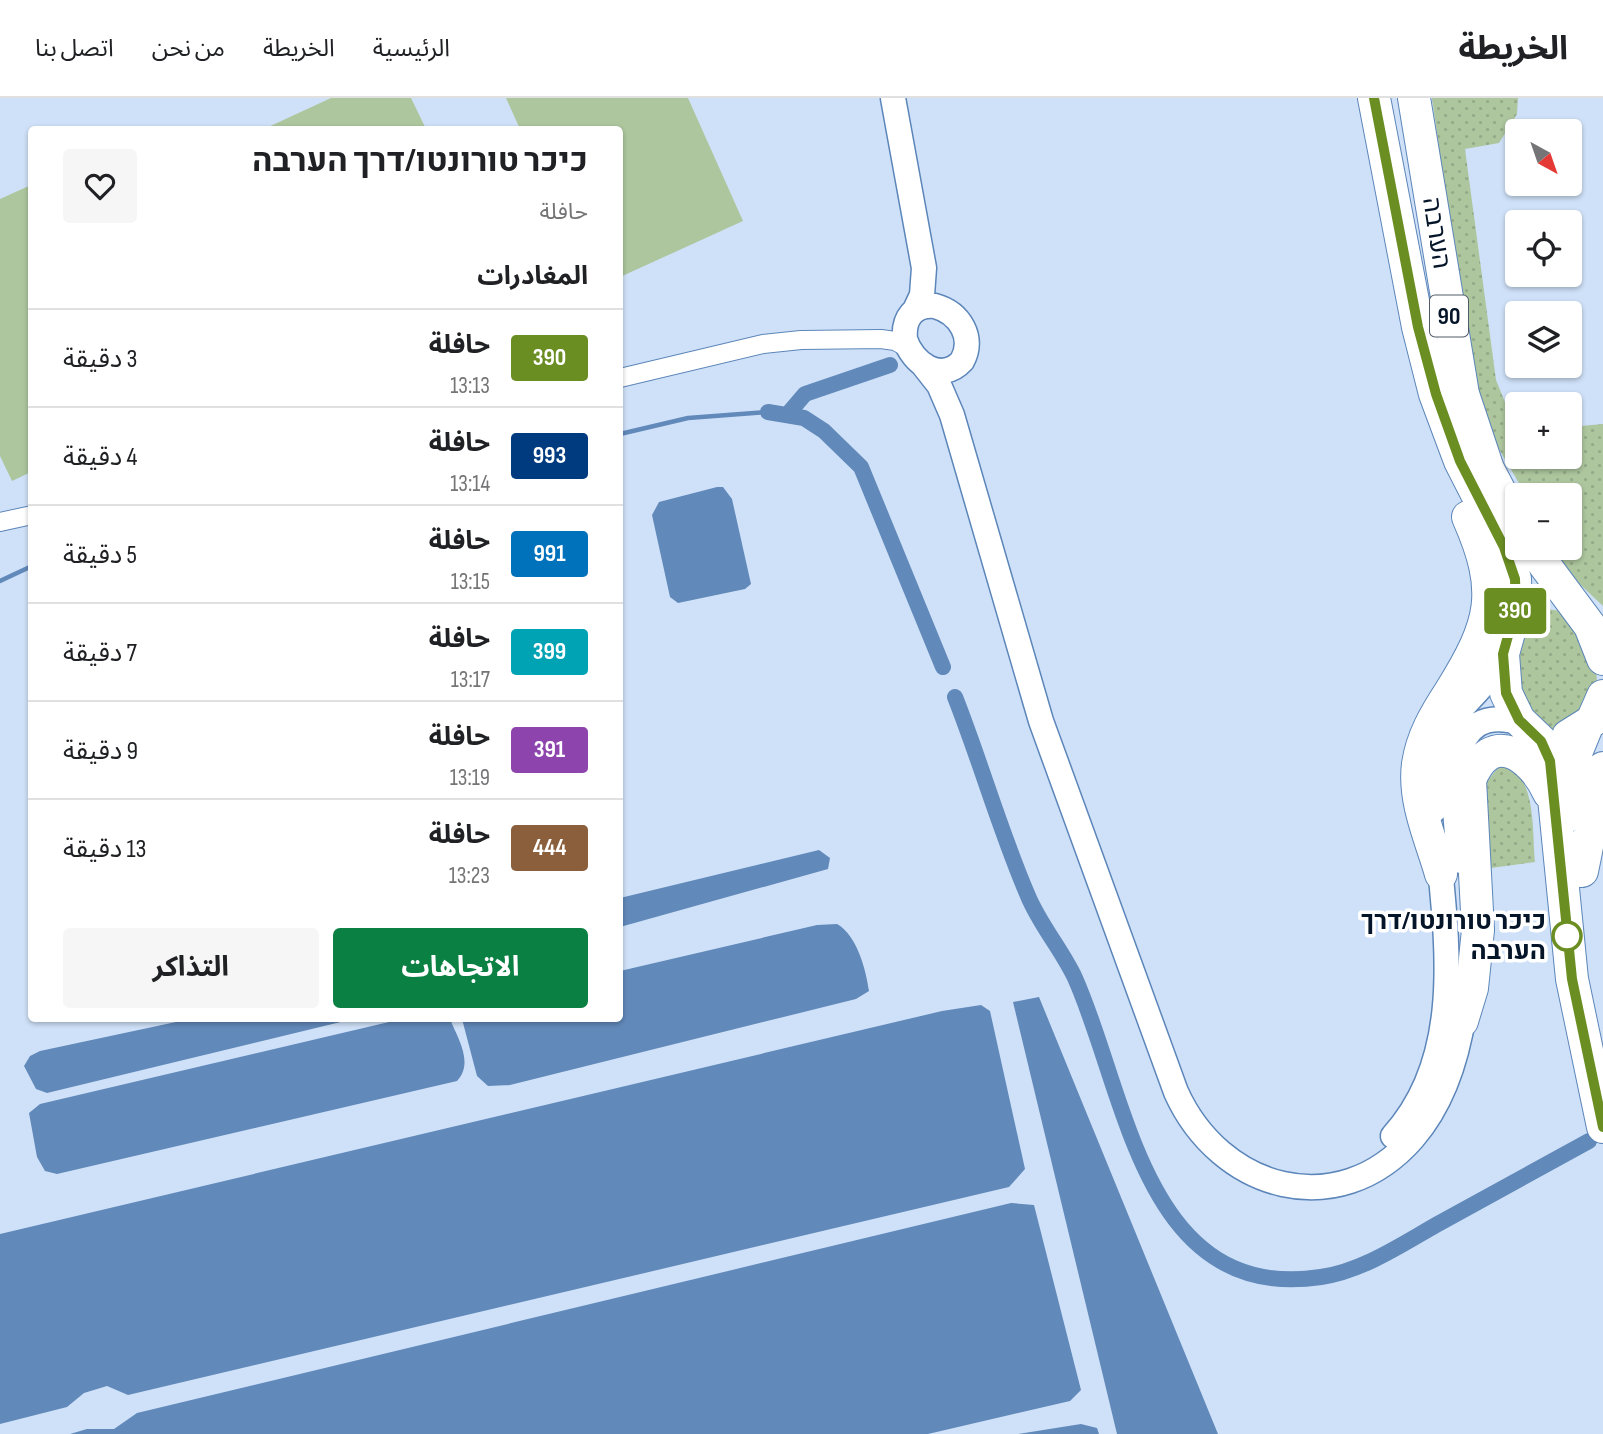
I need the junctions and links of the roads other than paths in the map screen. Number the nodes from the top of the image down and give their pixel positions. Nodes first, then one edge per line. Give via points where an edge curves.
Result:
1 (893, 98) edge
2 (1374, 98) edge
3 (1414, 98) edge
4 (924, 268) junction
5 (953, 315) junction
6 (913, 338) junction
7 (962, 361) junction
8 (623, 377) edge
9 (1436, 394) junction
10 (954, 423) junction
11 (1505, 501) edge
12 (28, 516) edge
13 (0, 523) edge
14 (1541, 560) edge
15 (1592, 625) edge
16 (1507, 640) junction
17 (1603, 659) edge
18 (1603, 696) edge
19 (1587, 726) junction
20 (1527, 727) junction
21 (1603, 768) edge
22 (1556, 815) junction
23 (1582, 871) junction
24 (1441, 874) junction
25 (1462, 1021) junction
26 (1603, 1031) edge
27 (1603, 1127) edge
28 (1322, 1184) junction

1 - 4 street
2 - 9 highway, הערבה / 90 via 1418,327
3 - 11 highway, הערבה / 90 via 1463,394 1488,469
4 - 5 street
4 - 6 street
5 - 6 street via 935,306
5 - 7 street via 967,338
6 - 7 street via 948,370
6 - 8 street via 896,335 763,344
6 - 10 street
7 - 10 street via 954,393
9 - 16 highway, הערבה / 90 via 1460,461 1513,569 1516,598
9 - 24 highway via 1454,478 1490,585 1483,628 1426,733 1418,767 1418,793
10 - 28 street via 1041,722 1186,1114 1216,1152 1255,1176 1299,1186
12 - 13 street
14 - 15 highway
15 - 16 highway via 1567,607 1548,603 1528,608
15 - 17 highway
16 - 20 highway, הערבה / 90 via 1506,693 1514,713
16 - 24 street via 1487,682 1451,721 1436,756 1433,795
18 - 19 highway
19 - 20 highway via 1556,738
19 - 23 highway via 1574,768
20 - 22 highway, הערבה / 90 via 1541,741 1550,761
20 - 25 street via 1508,719 1483,723 1463,742 1453,770 1468,954
21 - 23 highway
22 - 25 highway via 1543,781 1518,754 1495,753 1476,767 1470,798 1478,930 1472,988
22 - 27 highway, הערבה / 90 via 1572,979
23 - 26 highway
24 - 28 street via 1447,988 1430,1074 1412,1111 1386,1145 1347,1173
25 - 28 street via 1442,1091 1413,1138 1362,1175

